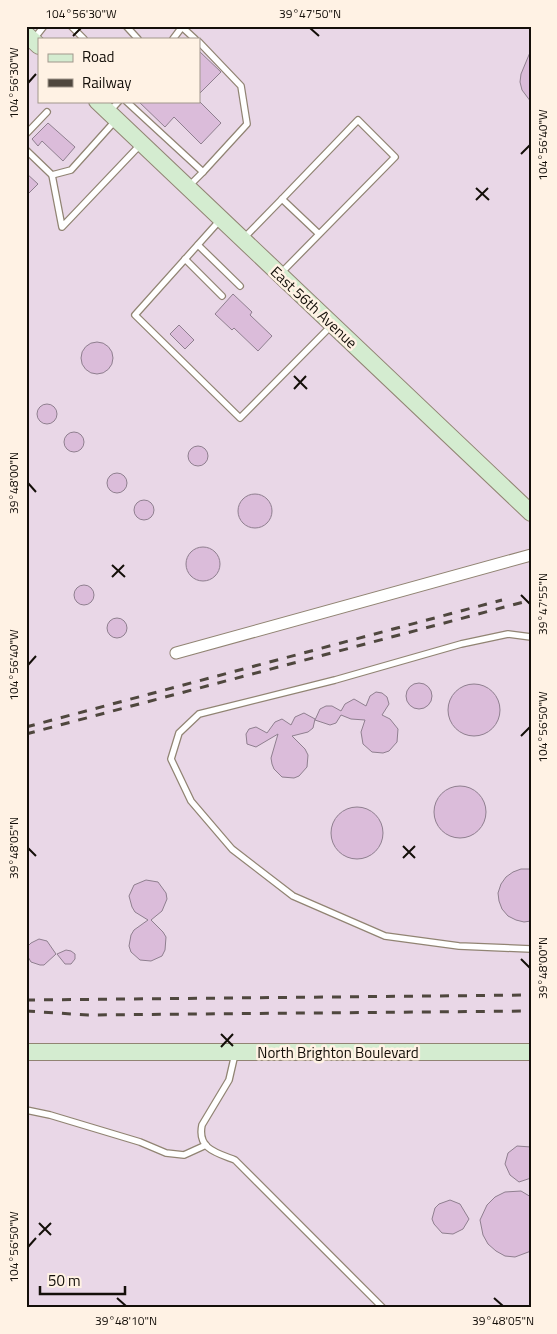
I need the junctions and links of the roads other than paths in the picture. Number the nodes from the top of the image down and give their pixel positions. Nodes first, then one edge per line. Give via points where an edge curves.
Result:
1 (44, 26) edge
2 (71, 26) edge
3 (126, 26) edge
4 (83, 38) edge
5 (137, 38) edge
6 (174, 38) edge
7 (194, 38) edge
8 (33, 40) edge
9 (200, 43) edge
10 (127, 102) edge
11 (110, 109) edge
12 (47, 112) dead end
13 (26, 134) edge
14 (141, 143) junction
15 (26, 150) edge
16 (203, 172) junction
17 (52, 175) junction
18 (188, 188) junction
19 (282, 199) junction
20 (221, 219) junction
21 (319, 234) junction
22 (243, 240) junction
23 (198, 245) junction
24 (185, 258) junction
25 (279, 274) junction
26 (240, 286) dead end
27 (222, 296) dead end
28 (333, 325) junction
29 (531, 513) edge
30 (531, 556) edge
31 (531, 637) edge
32 (176, 653) dead end
33 (531, 949) edge
34 (26, 1052) edge
35 (531, 1052) edge
36 (236, 1053) junction
37 (26, 1110) edge
38 (206, 1145) junction
39 (382, 1308) edge

1 - 8 lane
2 - 4 lane
3 - 5 lane
6 - 7 lane via 182,27
9 - 16 lane via 242,86 247,124
10 - 16 lane
11 - 14 main road, East 56th Avenue
11 - 17 lane via 71,170
12 - 13 lane
14 - 17 lane via 62,227
14 - 18 main road, East 56th Avenue
15 - 17 lane
16 - 18 lane
18 - 20 main road, East 56th Avenue
19 - 21 lane
19 - 21 lane via 358,120 395,157
19 - 22 lane
20 - 22 main road, East 56th Avenue
20 - 23 lane
21 - 25 lane
22 - 25 main road, East 56th Avenue
23 - 24 lane
23 - 26 lane
24 - 27 lane
24 - 28 lane via 135,315 240,418
25 - 28 main road, East 56th Avenue
28 - 29 main road, East 56th Avenue
30 - 32 street
31 - 33 lane via 508,634 461,644 199,714 179,733 171,759 191,801 232,850 294,896 386,936 459,946
34 - 36 main road, North Brighton Boulevard
35 - 36 main road, North Brighton Boulevard
36 - 38 lane via 229,1080 202,1125 200,1133
37 - 38 lane via 140,1142 166,1153 184,1155
38 - 39 lane via 210,1150 235,1160

